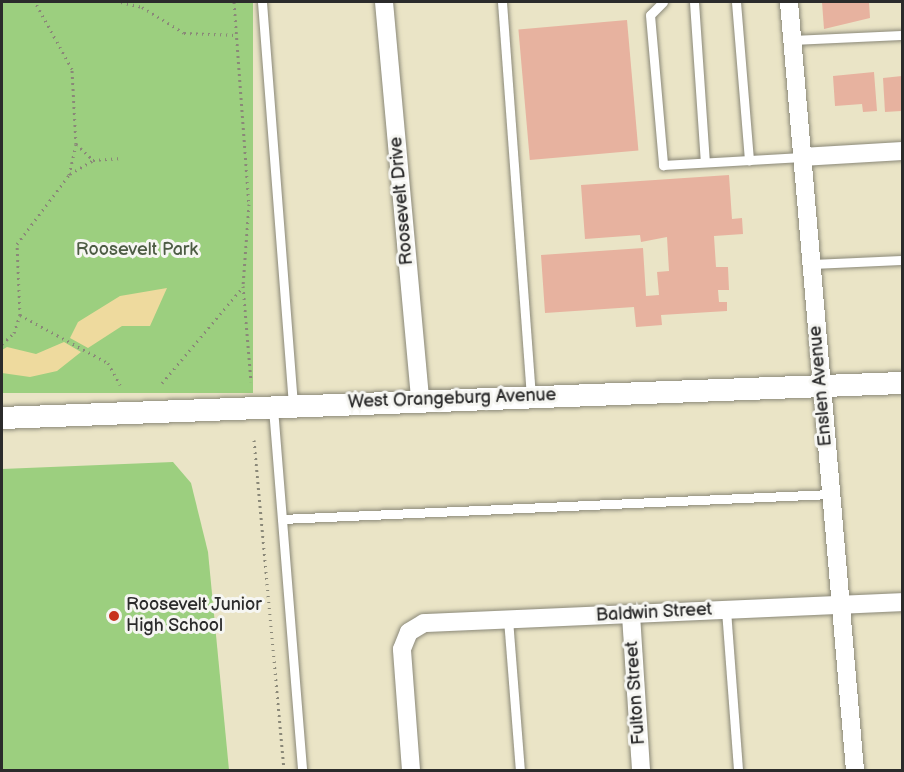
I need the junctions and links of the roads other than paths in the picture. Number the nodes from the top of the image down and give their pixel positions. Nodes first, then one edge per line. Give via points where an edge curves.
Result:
1 (262, 2) edge
2 (384, 2) edge
3 (502, 2) edge
4 (663, 2) edge
5 (694, 2) edge
6 (735, 2) edge
7 (789, 2) edge
8 (903, 35) edge
9 (791, 40) junction
10 (903, 152) edge
11 (802, 157) junction
12 (749, 160) junction
13 (705, 162) junction
14 (903, 260) edge
15 (811, 264) junction
16 (903, 383) edge
17 (822, 387) junction
18 (531, 396) junction
19 (420, 400) junction
20 (283, 407) junction
21 (2, 418) edge
22 (830, 494) junction
23 (282, 519) junction
24 (903, 602) edge
25 (841, 603) junction
26 (726, 610) junction
27 (631, 615) junction
28 (508, 619) junction
29 (302, 771) edge
30 (411, 771) edge
31 (519, 771) edge
32 (640, 771) edge
33 (738, 771) edge
34 (855, 771) edge

1 - 20 lane
2 - 19 street, Roosevelt Drive
3 - 18 lane
4 - 13 lane via 650,15 663,165
5 - 13 lane
6 - 12 lane
7 - 9 street, Enslen Avenue
8 - 9 lane
9 - 11 street, Enslen Avenue
10 - 11 street
11 - 12 lane
11 - 15 street, Enslen Avenue
12 - 13 lane
14 - 15 lane
15 - 17 street, Enslen Avenue
16 - 17 street, West Orangeburg Avenue
17 - 18 street, West Orangeburg Avenue
17 - 22 street, Enslen Avenue
18 - 19 street, West Orangeburg Avenue
19 - 20 street, West Orangeburg Avenue
20 - 21 street, West Orangeburg Avenue
20 - 23 lane
22 - 23 lane
22 - 25 street, Enslen Avenue
23 - 29 lane
24 - 25 street, Baldwin Street
25 - 26 street, Baldwin Street
25 - 34 street, Enslen Avenue
26 - 27 street, Baldwin Street
26 - 33 lane
27 - 28 street, Baldwin Street
27 - 32 street, Fulton Street
28 - 30 street, Baldwin Street via 433,621 409,632 402,657
28 - 31 lane

